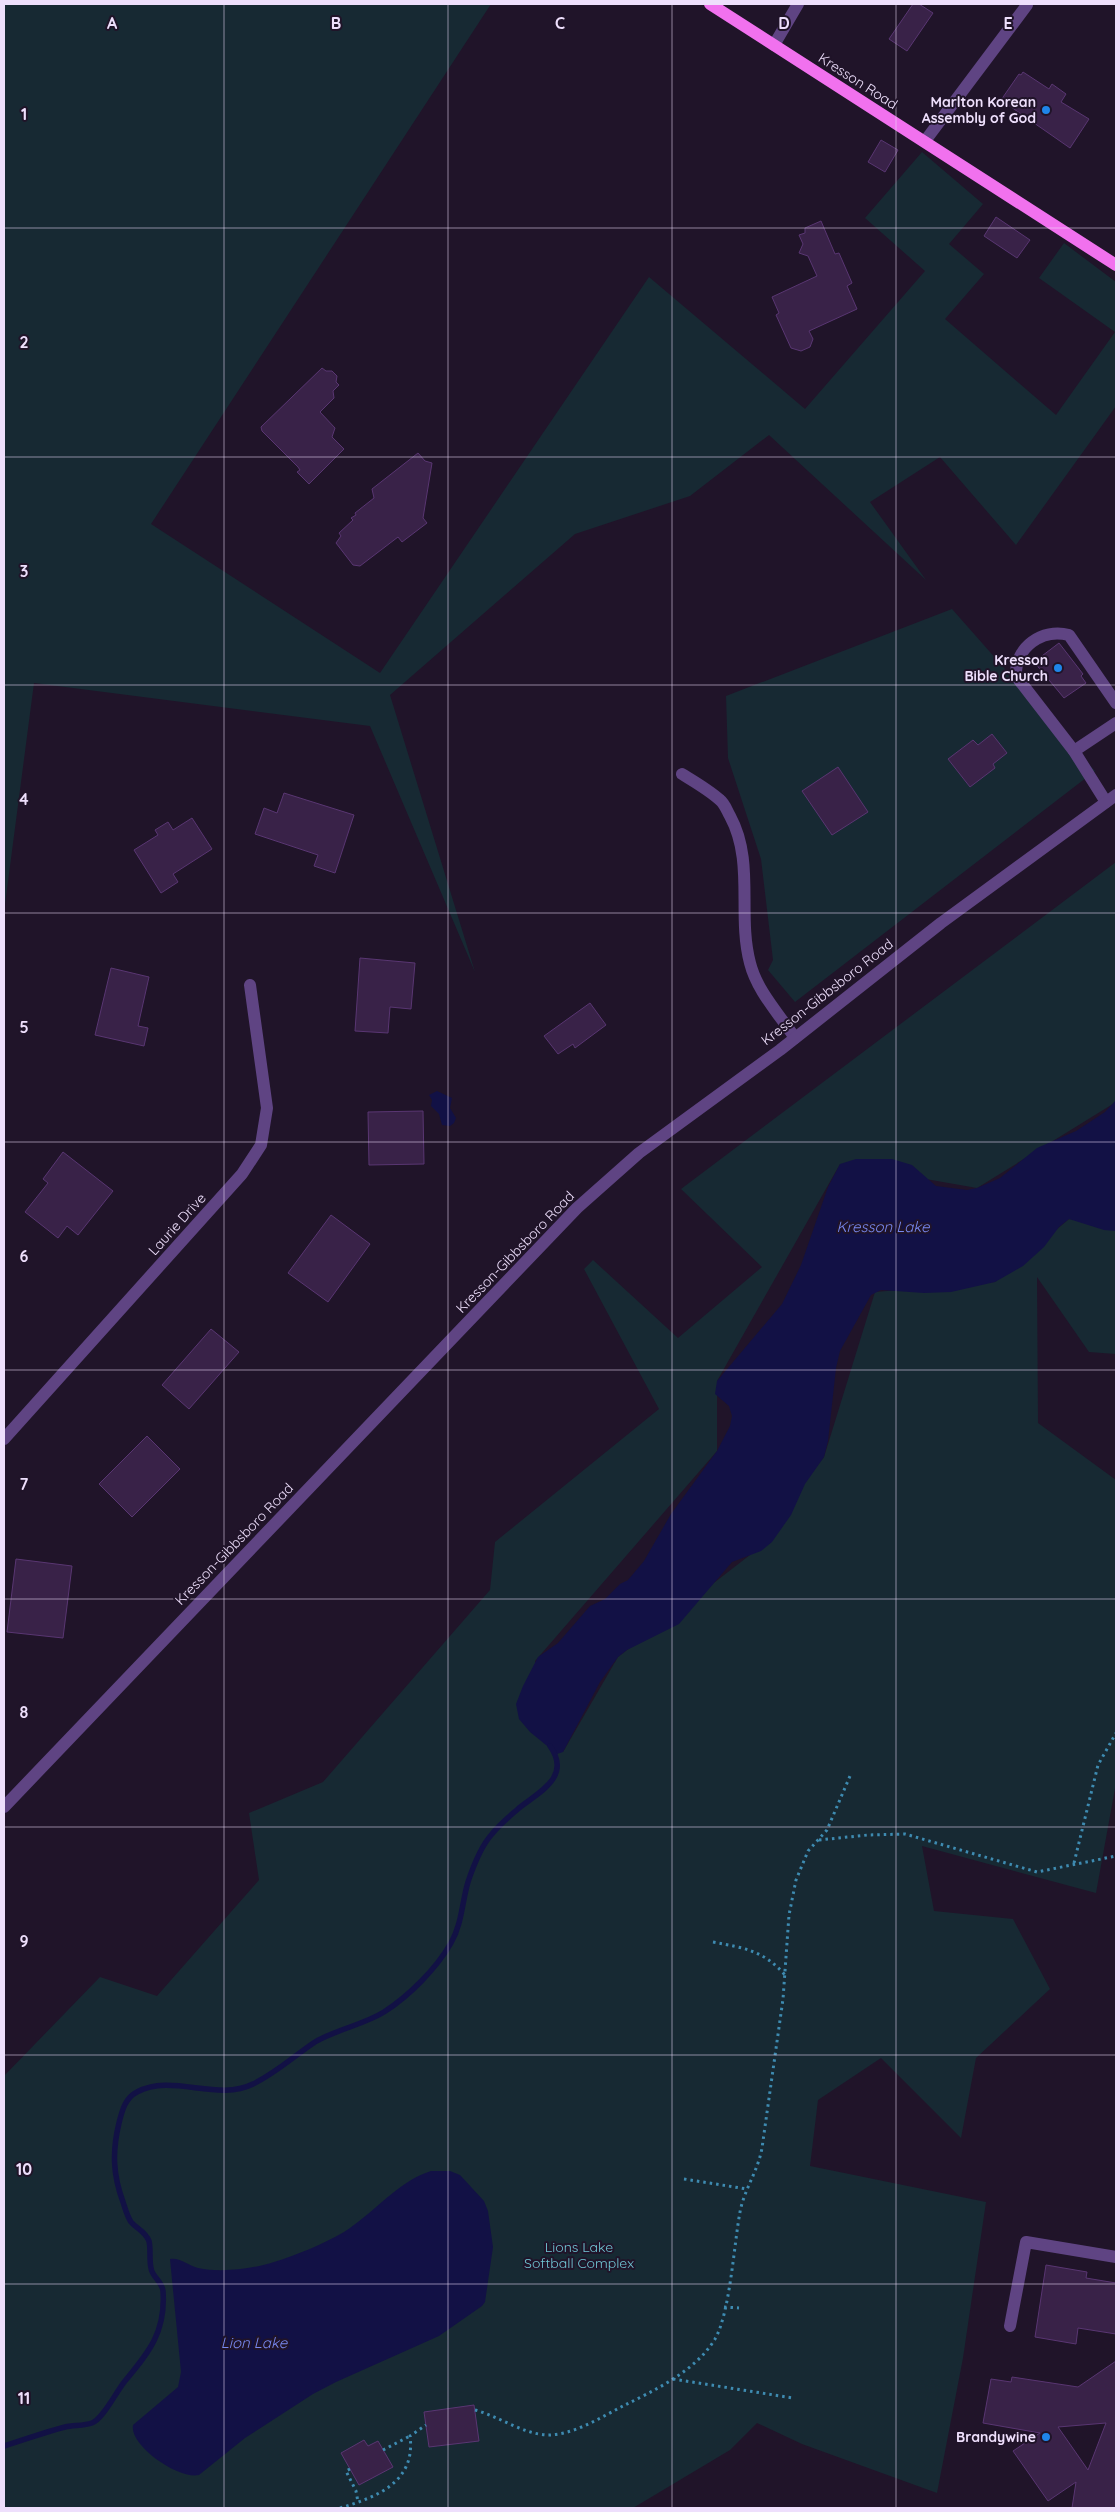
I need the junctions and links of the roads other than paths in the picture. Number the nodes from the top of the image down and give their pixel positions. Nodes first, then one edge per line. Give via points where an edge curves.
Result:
1 (710, 4) edge
2 (798, 4) edge
3 (1027, 5) dead end
4 (774, 44) junction
5 (925, 141) junction
6 (1116, 265) edge
7 (1116, 703) edge
8 (1116, 723) edge
9 (1074, 751) junction
10 (682, 774) dead end
11 (1111, 799) edge
12 (250, 985) dead end
13 (795, 1038) junction
14 (4, 1439) edge
15 (6, 1799) edge
16 (1116, 2257) edge
17 (1010, 2326) dead end

1 - 4 main road, Kresson Road
2 - 4 street
3 - 5 street
4 - 5 main road, Kresson Road
5 - 6 main road, Kresson Road
7 - 9 street via 1069,635 1042,636 1023,650 1017,662 1016,676
8 - 9 street
9 - 11 street
10 - 13 street via 722,801 735,826 744,859 745,934 750,964 760,988
11 - 13 street, Kresson-Gibbsboro Road via 941,923
12 - 14 street, Laurie Drive via 267,1108 261,1145 242,1174
13 - 15 street, Kresson-Gibbsboro Road via 639,1153 562,1223
16 - 17 street via 1026,2242

